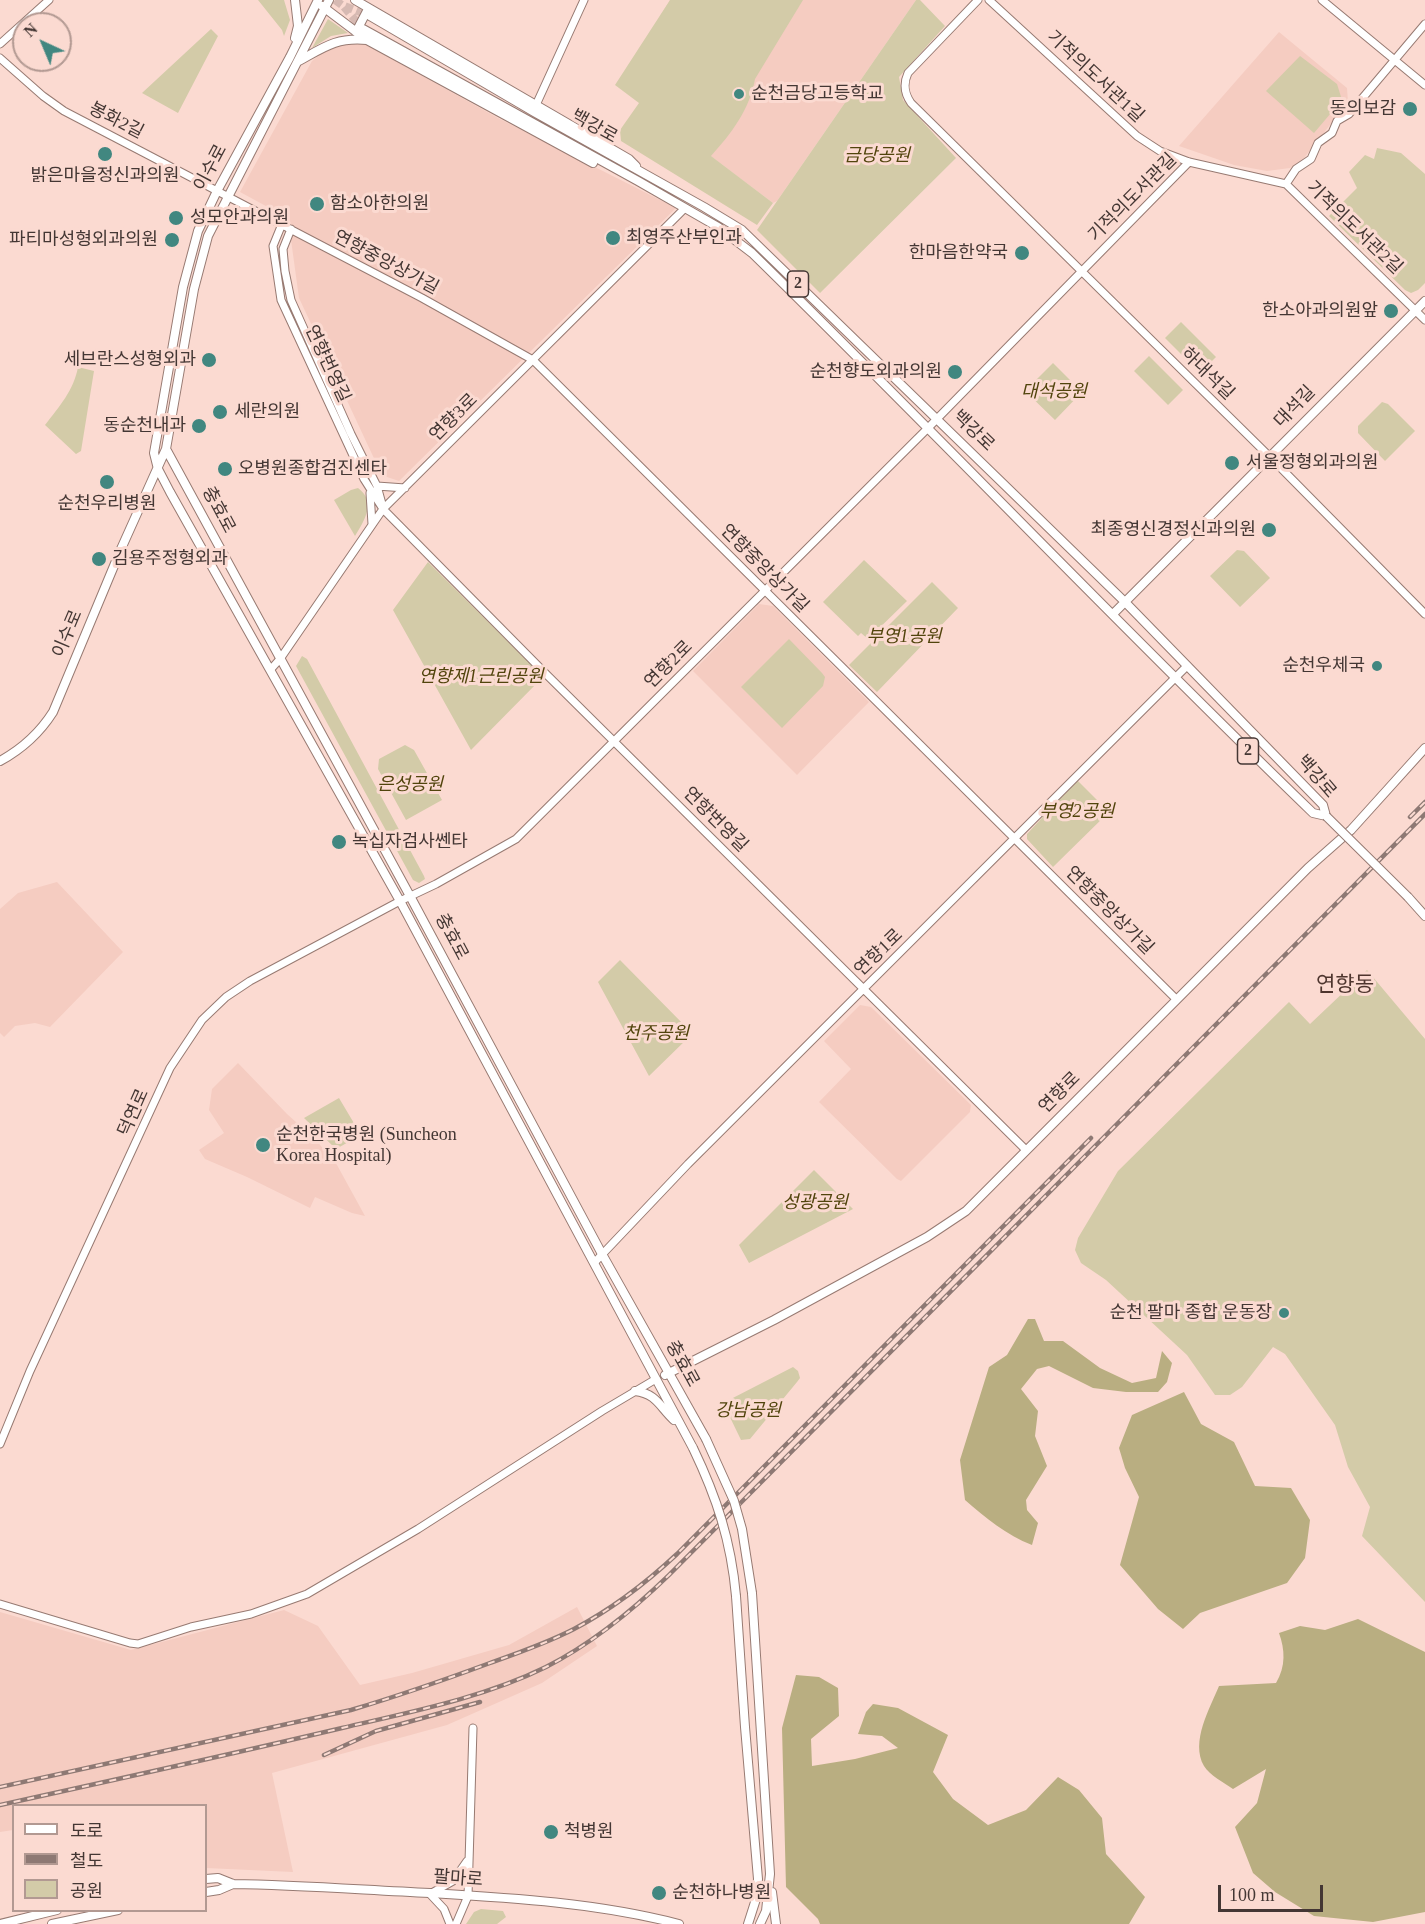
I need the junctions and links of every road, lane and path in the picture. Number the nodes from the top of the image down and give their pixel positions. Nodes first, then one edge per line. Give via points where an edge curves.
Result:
1 (49, 0) edge
2 (295, 0) edge
3 (355, 0) edge
4 (584, 0) edge
5 (978, 0) edge
6 (989, 0) edge
7 (1322, 0) edge
8 (316, 1) edge
9 (327, 4) edge
10 (371, 10) edge
11 (1425, 24) edge
12 (360, 30) junction
13 (367, 40) junction
14 (0, 44) edge
15 (0, 58) edge
16 (295, 59) junction
17 (1394, 60) junction
18 (1425, 85) edge
19 (536, 105) junction
20 (1189, 162) junction
21 (640, 177) junction
22 (1286, 184) junction
23 (217, 191) junction
24 (228, 197) junction
25 (684, 208) junction
26 (282, 224) junction
27 (291, 229) junction
28 (1081, 272) junction
29 (1425, 301) edge
30 (1416, 310) junction
31 (1425, 320) edge
32 (533, 360) junction
33 (937, 419) junction
34 (928, 427) junction
35 (166, 449) junction
36 (1270, 457) junction
37 (158, 469) junction
38 (377, 486) junction
39 (405, 488) junction
40 (148, 490) junction
41 (370, 491) junction
42 (170, 492) junction
43 (383, 510) junction
44 (372, 524) junction
45 (765, 591) junction
46 (1125, 602) junction
47 (1113, 614) junction
48 (1425, 614) edge
49 (280, 660) junction
50 (1187, 666) junction
51 (271, 669) junction
52 (1176, 678) junction
53 (615, 741) junction
54 (1425, 748) edge
55 (0, 753) edge
56 (13, 753) junction
57 (0, 761) edge
58 (1326, 816) junction
59 (1016, 838) junction
60 (410, 896) junction
61 (400, 901) junction
62 (1425, 916) edge
63 (863, 989) junction
64 (1176, 999) junction
65 (1026, 1150) junction
66 (602, 1254) junction
67 (594, 1263) junction
68 (669, 1374) junction
69 (656, 1379) junction
70 (635, 1391) junction
71 (680, 1425) junction
72 (0, 1444) edge
73 (0, 1604) edge
74 (473, 1728) dead end
75 (468, 1859) junction
76 (770, 1875) junction
77 (207, 1879) edge
78 (233, 1884) junction
79 (207, 1892) edge
80 (430, 1893) junction
81 (468, 1896) junction
82 (53, 1912) edge
83 (113, 1912) edge
84 (0, 1924) edge
85 (52, 1924) edge
86 (450, 1924) edge
87 (456, 1924) edge
88 (679, 1924) edge
89 (748, 1924) edge
90 (760, 1924) edge
91 (776, 1924) edge

1 - 14 street
2 - 16 main road
3 - 10 main road, 2
4 - 19 street
5 - 28 street, 하대석길 via 912,67 904,80 907,97
6 - 20 street, 기적의도서관1길 via 1137,136 1160,151
7 - 17 street
8 - 9 main road, 2
8 - 16 main road, 이수로
9 - 12 main road, 2
9 - 16 main road, 이수로
10 - 12 main road
10 - 19 main road, 2
10 - 21 main road, 백강로
11 - 17 street
12 - 13 main road, 2
12 - 21 main road, 백강로
13 - 16 main road via 336,41
13 - 21 main road, 2 via 619,176
15 - 23 street, 봉화2길 via 64,111
16 - 23 main road, 이수로
16 - 24 main road, 이수로
17 - 18 street
17 - 22 street
19 - 21 main road, 2 via 629,159
20 - 22 street, 기적의도서관길
20 - 28 street, 기적의도서관길
21 - 25 main road, 백강로 / 2
21 - 33 main road, 백강로 / 2 via 742,230
22 - 30 street, 기적의도서관2길
23 - 24 street, 봉화2길
23 - 37 main road, 이수로 via 198,231 183,287 154,453
24 - 26 street, 봉화2길
24 - 35 main road, 이수로 via 208,236 194,289
25 - 32 street, 연향3로
25 - 34 main road, 백강로 / 2 via 718,227 752,254
26 - 27 street, 연향중앙상가길
26 - 41 street, 연향번영길 via 273,246 281,300
27 - 32 street, 연향중앙상가길
27 - 38 street, 연향번영길 via 283,249 291,300
28 - 33 street, 기적의도서관길
28 - 36 street, 하대석길
29 - 30 main road, 대석길
30 - 31 street, 기적의도서관2길
30 - 36 main road, 대석길
32 - 39 street, 연향3로
32 - 45 street, 연향중앙상가길
33 - 34 street, 기적의도서관길
33 - 46 main road, 백강로 / 2
34 - 45 street, 연향2로
34 - 47 main road, 백강로 / 2
35 - 37 main road, 이수로
35 - 49 main road, 충효로
36 - 46 main road, 대석길
36 - 48 street, 하대석길
37 - 40 main road, 이수로
37 - 42 main road, 충효로
38 - 39 street
38 - 43 street, 연향번영길
39 - 43 street, 연향3로
40 - 42 main road via 156,485
40 - 56 main road, 이수로 via 53,712 31,739
41 - 43 street, 연향번영길
41 - 44 street
42 - 51 main road, 충효로
43 - 44 street, 연향3로
43 - 53 street, 연향번영길
44 - 49 street, 연향3로
45 - 53 street, 연향2로
45 - 59 street, 연향중앙상가길
46 - 47 main road, 대석길
46 - 50 main road, 백강로 / 2
47 - 52 main road, 백강로 / 2
49 - 51 street, 연향3로
49 - 60 main road, 충효로
50 - 52 street, 연향1로
50 - 58 main road, 백강로 / 2 via 1323,805
51 - 61 main road, 충효로
52 - 58 main road, 백강로 / 2 via 1313,813
52 - 59 street, 연향1로
53 - 60 street, 연향2로 via 516,839
53 - 63 street, 연향번영길
54 - 64 main road, 연향로 via 1351,830
55 - 56 street
56 - 57 main road, 이수로
58 - 62 main road, 2, bridge
59 - 63 street, 연향1로
59 - 64 street, 연향중앙상가길
60 - 61 street, 덕연로
60 - 66 main road, 충효로
61 - 67 main road, 충효로
61 - 72 street, 덕연로 via 250,981 226,998 194,1031 170,1068
63 - 65 street, 연향번영길
63 - 66 street, 연향1로
64 - 65 main road, 연향로
65 - 68 main road, 연향로 via 945,1227
66 - 67 street, 연향1로
66 - 68 main road, 충효로
67 - 69 main road, 충효로
68 - 69 main road, 연향로
68 - 76 main road, 충효로, bridge via 706,1439 742,1529 752,1593
69 - 70 street
69 - 71 main road, 충효로
70 - 71 main road via 653,1397
70 - 73 street via 375,1556 307,1594 251,1614 138,1644
71 - 89 main road, 충효로, bridge via 719,1509 733,1562 758,1879
74 - 75 street
75 - 80 street via 453,1881
75 - 81 street
76 - 90 main road via 766,1911
76 - 91 main road
77 - 78 main road, 팔마로 via 218,1878
78 - 79 main road, 팔마로
78 - 80 main road, 팔마로
80 - 81 main road, 팔마로
80 - 86 street via 444,1909
81 - 87 street
81 - 88 main road, 팔마로 via 600,1907
82 - 84 main road
83 - 85 main road

